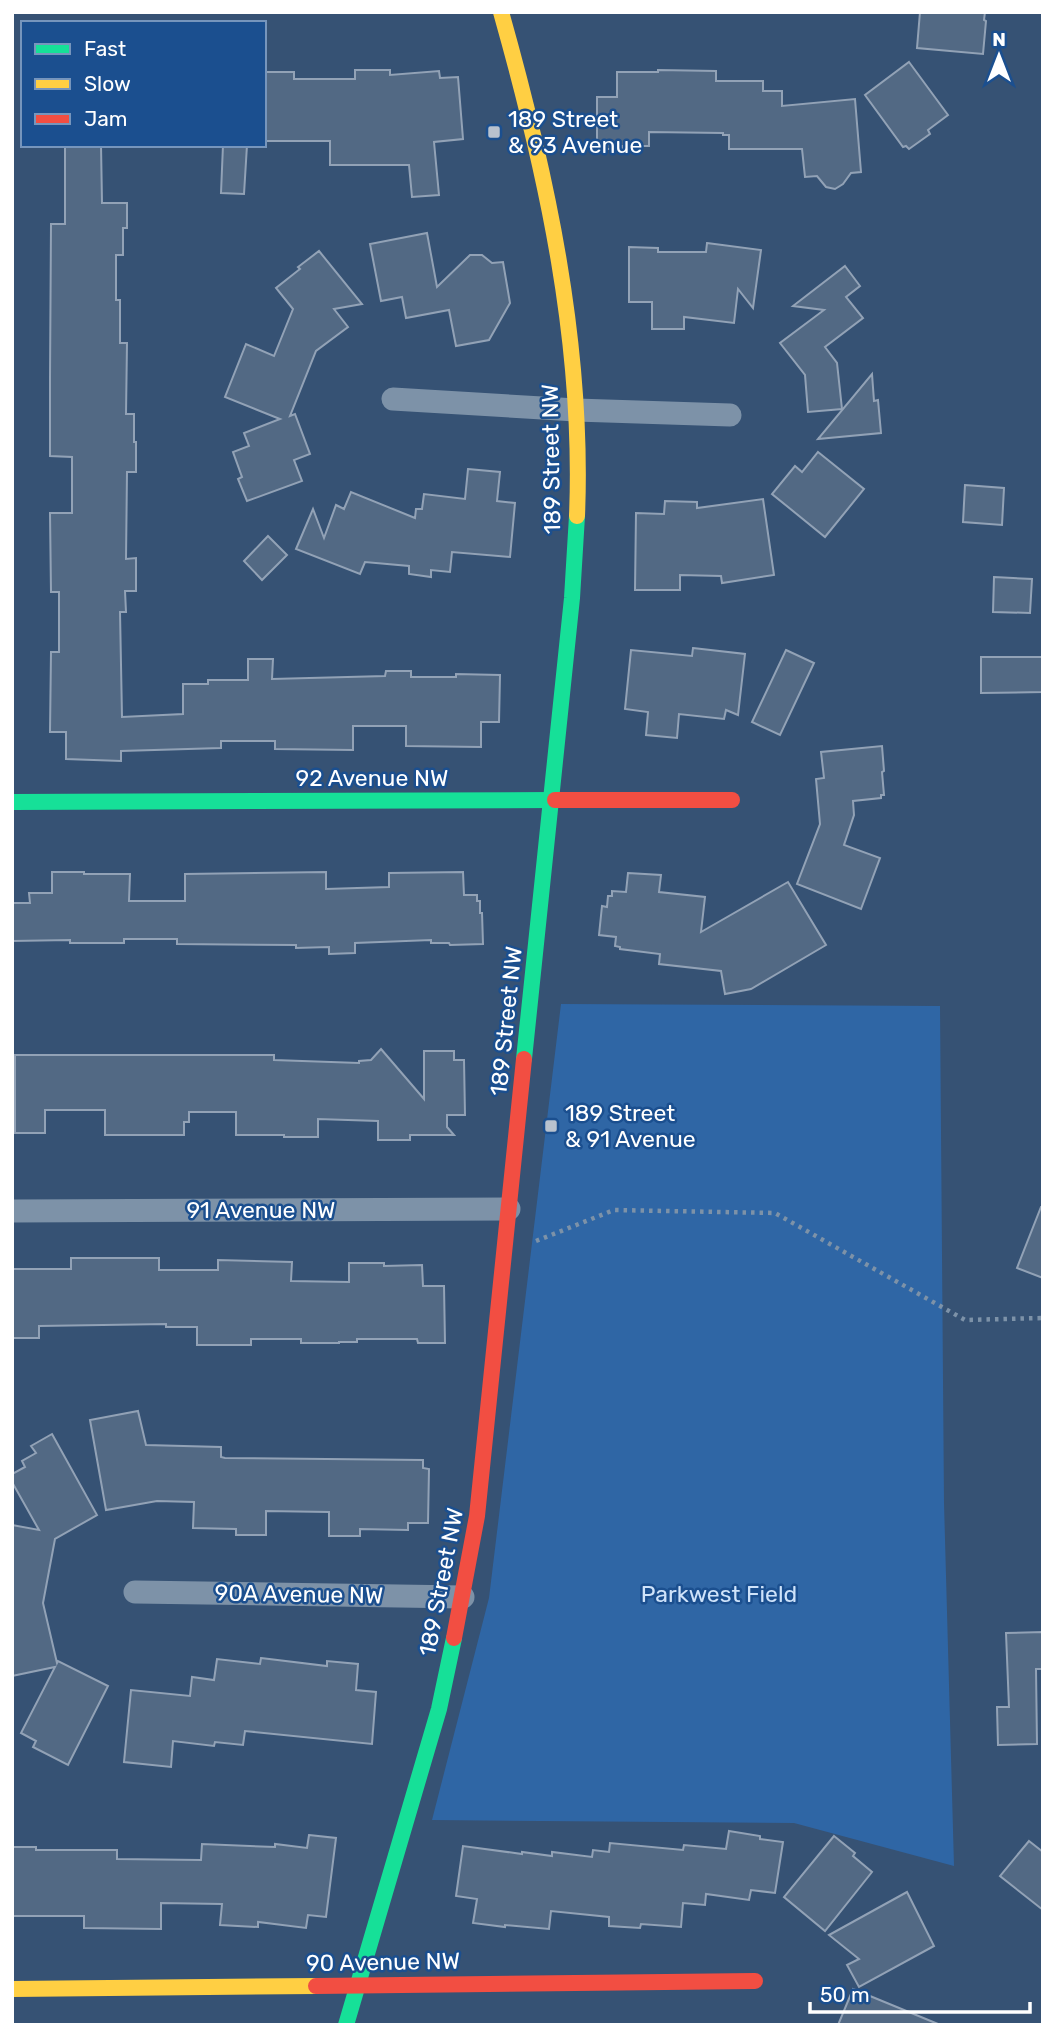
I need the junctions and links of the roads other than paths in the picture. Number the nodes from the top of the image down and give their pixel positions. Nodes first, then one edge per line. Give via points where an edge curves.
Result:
1 (501, 12) edge
2 (393, 399) dead end
3 (576, 410) junction
4 (730, 415) dead end
5 (552, 800) junction
6 (732, 800) dead end
7 (12, 802) edge
8 (509, 1209) junction
9 (12, 1212) edge
10 (135, 1592) dead end
11 (463, 1597) junction
12 (755, 1981) dead end
13 (358, 1985) junction
14 (12, 1989) edge
15 (346, 2025) edge

1 - 3 street, 189 Street NW via 543,169 567,308
2 - 3 street
3 - 4 street
3 - 5 street, 189 Street NW via 572,598
5 - 6 street, 92 Avenue NW
5 - 7 street, 92 Avenue NW
5 - 8 street, 189 Street NW
8 - 9 street, 91 Avenue NW
8 - 11 street, 189 Street NW via 477,1516
10 - 11 street, 90A Avenue NW
11 - 13 street, 189 Street NW via 439,1709
12 - 13 street, 90 Avenue NW
13 - 14 street, 90 Avenue NW
13 - 15 street, 189 Street NW

